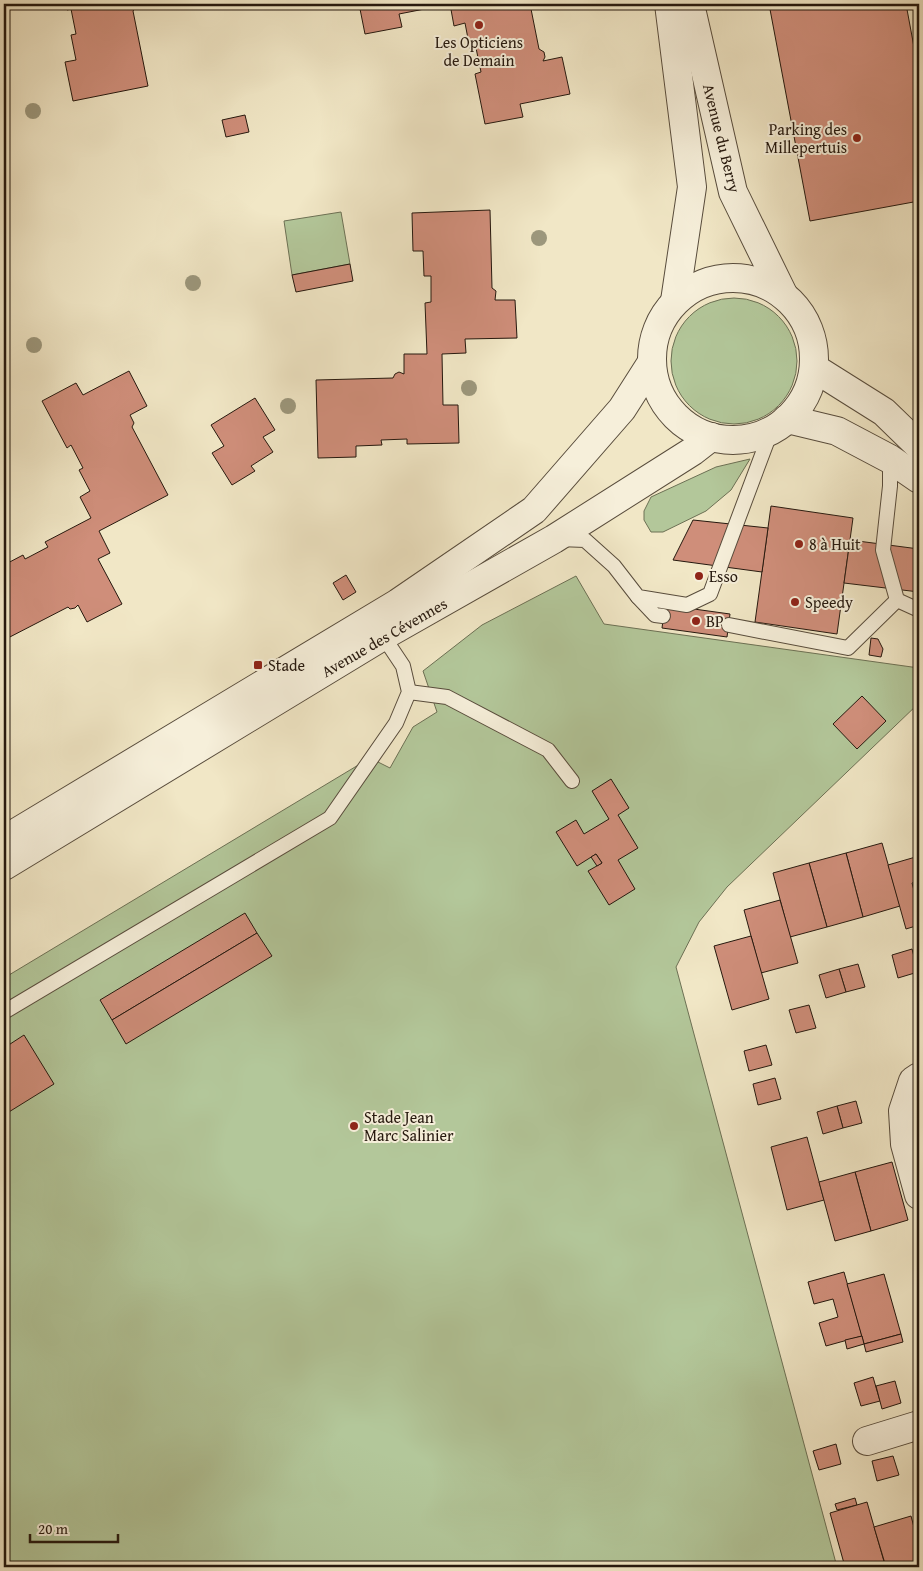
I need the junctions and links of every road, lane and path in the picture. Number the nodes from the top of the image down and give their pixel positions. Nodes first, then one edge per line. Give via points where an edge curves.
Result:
1 (669, 4) edge
2 (690, 4) edge
3 (783, 294) junction
4 (675, 301) junction
5 (652, 362) junction
6 (814, 368) junction
7 (779, 425) junction
8 (711, 437) junction
9 (919, 446) edge
10 (890, 459) junction
11 (919, 480) edge
12 (554, 539) junction
13 (638, 597) junction
14 (897, 600) junction
15 (919, 610) edge
16 (663, 616) dead end
17 (729, 626) dead end
18 (383, 636) junction
19 (409, 692) junction
20 (572, 781) dead end
21 (4, 840) edge
22 (4, 866) edge
23 (4, 1012) edge
24 (913, 1078) edge
25 (919, 1195) edge
26 (919, 1425) edge
27 (866, 1441) dead end

1 - 4 street, Avenue du Berry via 692,186
2 - 3 street, Avenue du Berry via 733,192
3 - 4 street via 762,283 740,278 716,279 694,287
3 - 6 street via 798,310 809,330 814,348
4 - 5 street via 657,329
5 - 8 street via 657,387 669,409 688,427
5 - 21 street, Avenue des Cévennes via 622,409 534,510 398,603
6 - 7 street via 803,399
6 - 9 street via 884,412
7 - 8 street via 752,438
7 - 10 street via 837,431
7 - 13 lane via 710,594 687,605
8 - 12 street, Avenue des Cévennes
10 - 11 street
10 - 14 lane via 883,550
12 - 13 lane via 585,540 614,566
12 - 18 street, Avenue des Cévennes
13 - 16 lane via 655,615
14 - 15 lane
14 - 17 lane via 848,648
18 - 19 lane via 403,666
18 - 22 street, Avenue des Cévennes
19 - 20 lane via 447,697 548,750
19 - 23 lane via 396,723 330,818
24 - 25 street via 903,1111 906,1144
26 - 27 street

